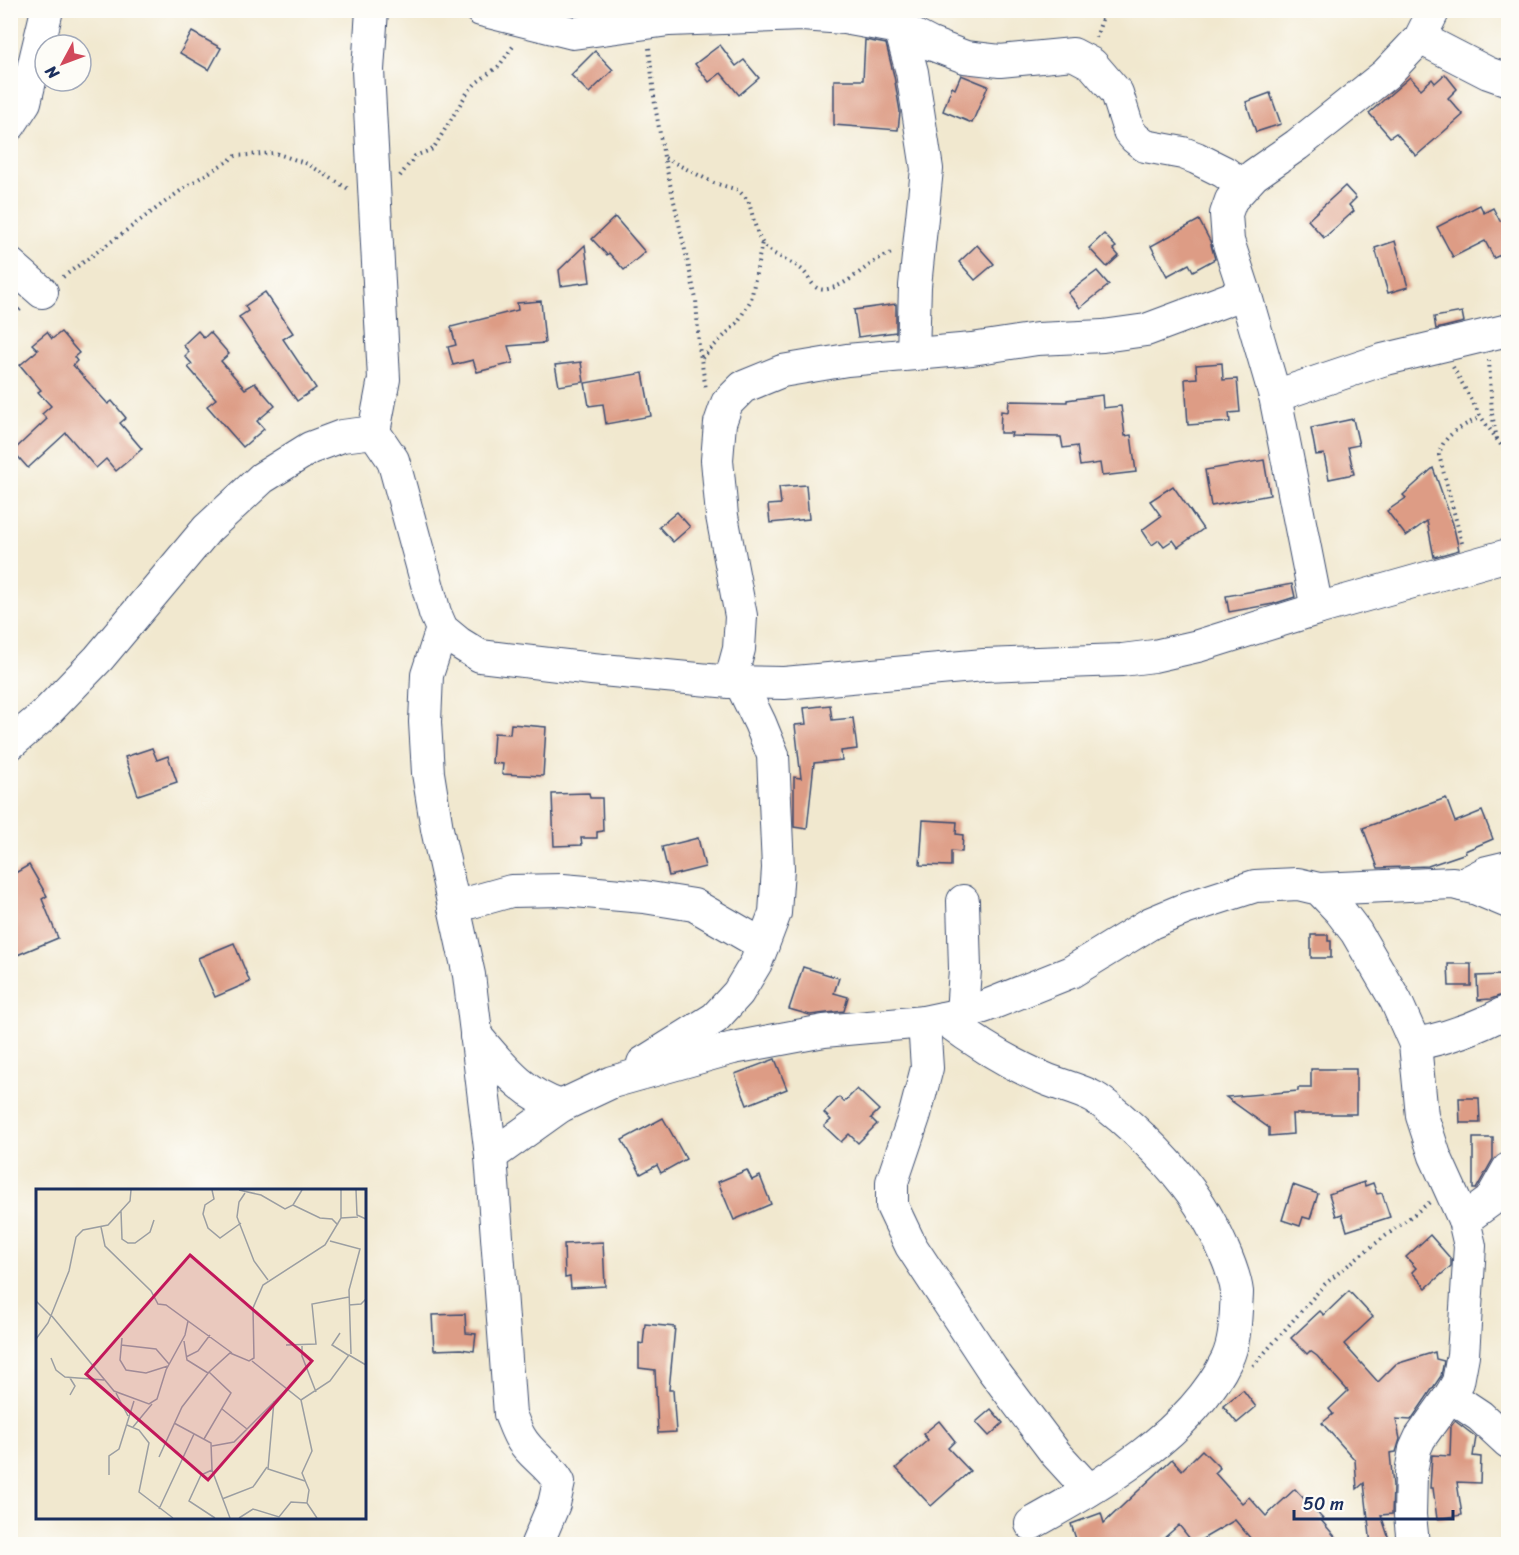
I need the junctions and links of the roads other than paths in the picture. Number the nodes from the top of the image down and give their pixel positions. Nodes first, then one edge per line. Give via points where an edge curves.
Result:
1 (47, 10) edge
2 (372, 10) edge
3 (481, 10) edge
4 (1434, 10) edge
5 (535, 16) edge
6 (900, 28) junction
7 (1420, 38) junction
8 (1509, 80) edge
9 (10, 124) edge
10 (1243, 186) junction
11 (10, 264) edge
12 (42, 292) road end
13 (1245, 293) junction
14 (1501, 331) edge
15 (913, 354) junction
16 (1275, 396) junction
17 (375, 432) junction
18 (1509, 555) edge
19 (1317, 609) junction
20 (442, 629) junction
21 (735, 682) junction
22 (10, 744) edge
23 (1509, 867) edge
24 (1462, 885) junction
25 (1319, 889) junction
26 (963, 901) dead end
27 (1509, 902) edge
28 (454, 907) junction
29 (763, 945) junction
30 (1509, 1011) edge
31 (943, 1018) junction
32 (476, 1036) junction
33 (1414, 1044) junction
34 (612, 1082) junction
35 (561, 1106) junction
36 (491, 1156) junction
37 (1509, 1169) edge
38 (1464, 1220) junction
39 (1450, 1395) junction
40 (1509, 1442) edge
41 (1089, 1490) junction
42 (1031, 1524) dead end
43 (537, 1545) edge
44 (1413, 1545) edge

1 - 9 street via 25,102
2 - 17 street via 368,70 384,379
3 - 5 street
4 - 7 street
5 - 6 street via 573,33 669,20 802,15
6 - 10 street via 965,57 1000,61 1073,54 1081,57 1117,93 1129,131 1145,146 1196,158
6 - 15 street via 912,72 927,169 917,258
7 - 8 street via 1488,74
7 - 10 street via 1386,74
10 - 13 street via 1227,214 1228,241
11 - 12 street
13 - 15 street via 1146,330
13 - 16 street
14 - 16 street via 1382,360
15 - 21 street via 782,371 744,387 727,403 720,423 717,460 722,516 741,616
16 - 19 street
17 - 20 street via 393,460
17 - 22 street via 342,436 310,448 262,478 207,529 99,658
18 - 19 street
19 - 21 street via 1154,656 984,665 784,683
20 - 21 street via 480,656
20 - 28 street via 428,675 424,722 437,829
21 - 29 street via 760,723 773,755 778,868 775,913
23 - 24 street via 1487,872
24 - 25 street via 1442,882
24 - 27 street
25 - 31 street via 1298,884 1255,886 1187,908 1151,923 1071,972 1005,999
25 - 33 street via 1356,932 1396,1001
26 - 31 street via 965,969
28 - 29 street via 511,891 564,890 644,897 694,905
28 - 32 street via 469,975
29 - 34 street via 738,993 715,1018
30 - 33 street via 1441,1040
31 - 34 street via 824,1031 733,1048
31 - 41 street via 892,1182 892,1206 911,1246 992,1369 1056,1454
31 - 41 street via 978,1044 1023,1069 1106,1105 1186,1185 1208,1217 1226,1256 1237,1292 1234,1336 1227,1358 1205,1397 1179,1425
32 - 35 street via 524,1088
32 - 36 street
33 - 38 street via 1422,1116
34 - 35 street
35 - 36 street
36 - 43 street via 510,1414 520,1438 553,1470 559,1482
37 - 38 street via 1490,1201
38 - 39 street via 1470,1246 1463,1355 1458,1382
39 - 40 street
39 - 44 street via 1415,1449 1410,1515
41 - 42 street

